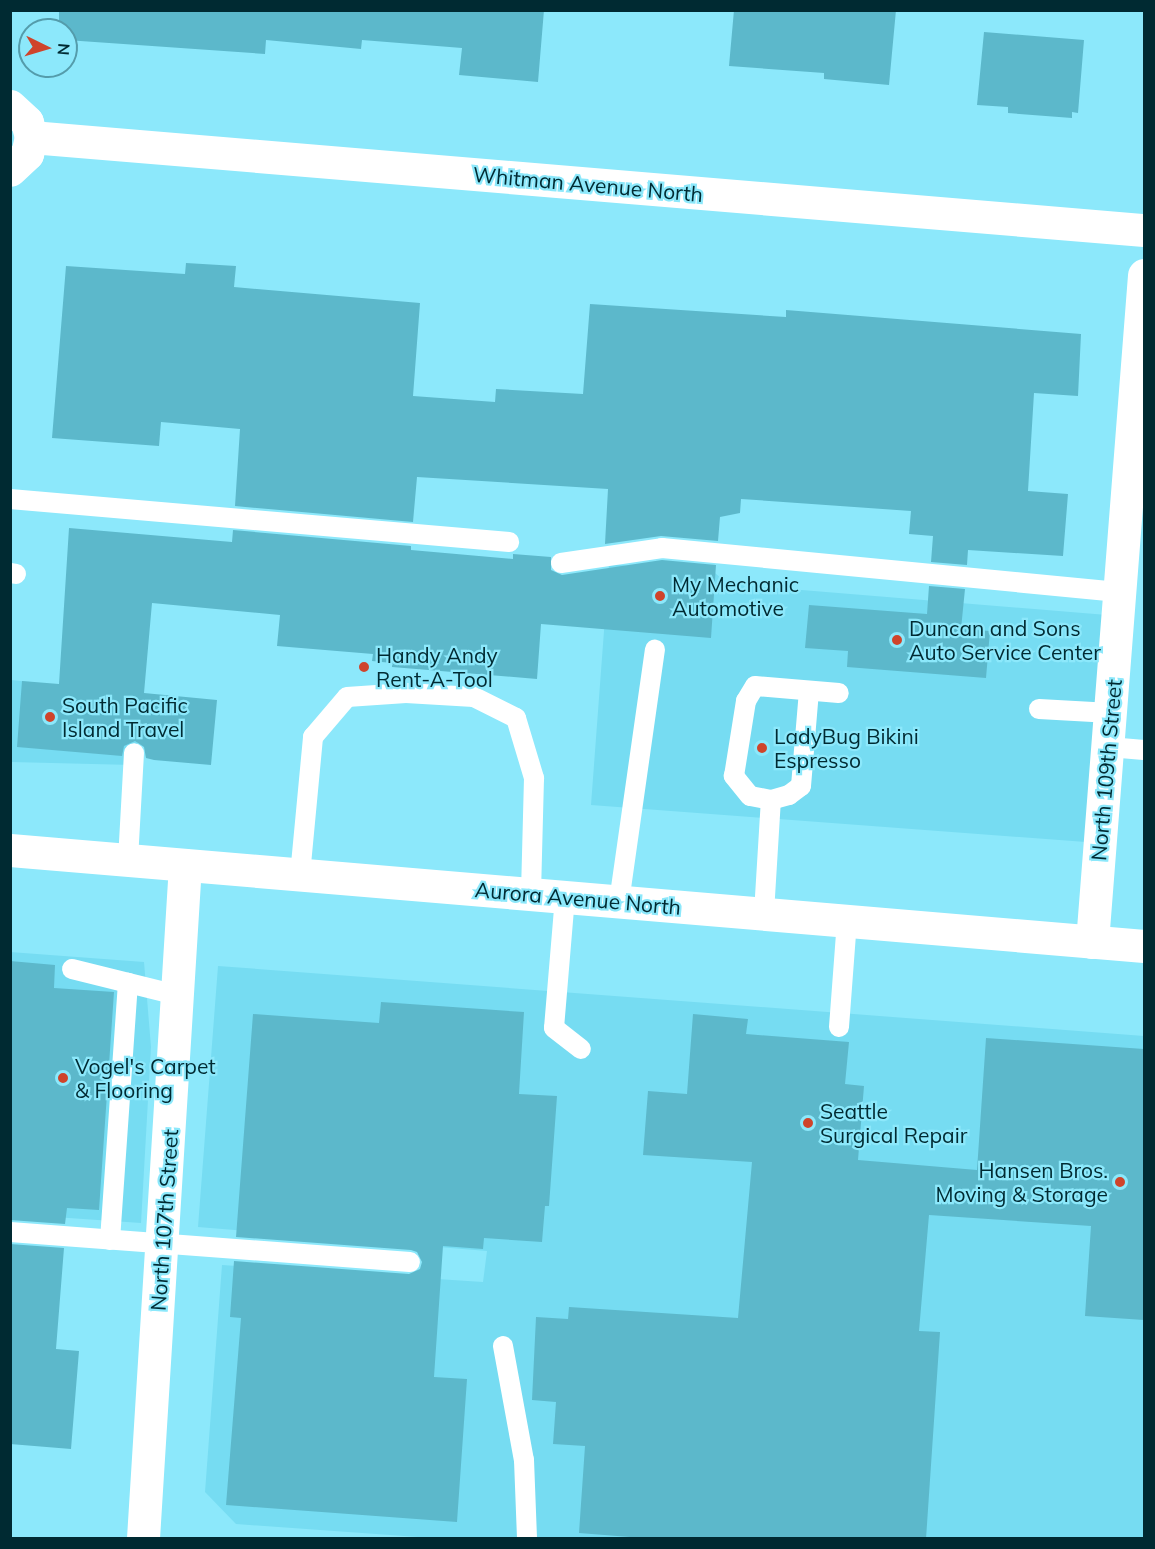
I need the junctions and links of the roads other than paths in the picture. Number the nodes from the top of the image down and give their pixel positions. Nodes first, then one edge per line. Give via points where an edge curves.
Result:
1 (10, 106) edge
2 (31, 137) junction
3 (10, 170) edge
4 (1144, 230) edge
5 (1144, 275) edge
6 (10, 498) edge
7 (509, 542) dead end
8 (561, 562) dead end
9 (1121, 592) junction
10 (655, 650) dead end
11 (809, 691) junction
12 (839, 693) dead end
13 (1039, 709) dead end
14 (1111, 713) junction
15 (1109, 747) junction
16 (1144, 750) edge
17 (134, 753) dead end
18 (771, 800) junction
19 (10, 850) edge
20 (128, 860) junction
21 (185, 865) junction
22 (300, 875) junction
23 (531, 895) junction
24 (565, 897) junction
25 (619, 902) junction
26 (764, 913) junction
27 (847, 921) junction
28 (1092, 942) junction
29 (1144, 946) edge
30 (72, 969) dead end
31 (128, 983) junction
32 (177, 995) junction
33 (839, 1027) dead end
34 (581, 1049) dead end
35 (10, 1232) edge
36 (110, 1240) junction
37 (163, 1244) junction
38 (410, 1262) dead end
39 (503, 1346) dead end
40 (143, 1539) edge
41 (527, 1539) edge

1 - 2 main road via 27,122
2 - 3 main road via 27,154
2 - 4 main road, Whitman Avenue North
5 - 9 main road, North 109th Street
6 - 7 lane
8 - 9 lane via 662,548
9 - 14 main road, North 109th Street
10 - 25 lane
11 - 12 lane
11 - 18 lane via 801,786 789,795
11 - 18 lane via 755,686 746,701 734,776 750,796
13 - 14 lane
14 - 15 main road, North 109th Street
15 - 16 lane
15 - 28 main road, North 109th Street
17 - 20 lane
18 - 26 lane
19 - 20 main road, Aurora Avenue North
20 - 21 main road, Aurora Avenue North
21 - 22 main road, Aurora Avenue North
21 - 32 main road, North 107th Street
22 - 23 main road, Aurora Avenue North
22 - 23 lane via 313,737 347,697 406,693 474,697 516,718 534,778
23 - 24 main road, Aurora Avenue North
24 - 25 main road, Aurora Avenue North
24 - 34 lane via 554,1028
25 - 26 main road, Aurora Avenue North
26 - 27 main road, Aurora Avenue North
27 - 28 main road, Aurora Avenue North
27 - 33 lane
28 - 29 main road, Aurora Avenue North
30 - 31 lane
31 - 32 lane
31 - 36 lane
32 - 37 main road, North 107th Street
35 - 36 lane
36 - 37 lane
37 - 38 lane
37 - 40 main road, North 107th Street
39 - 41 lane via 524,1460

